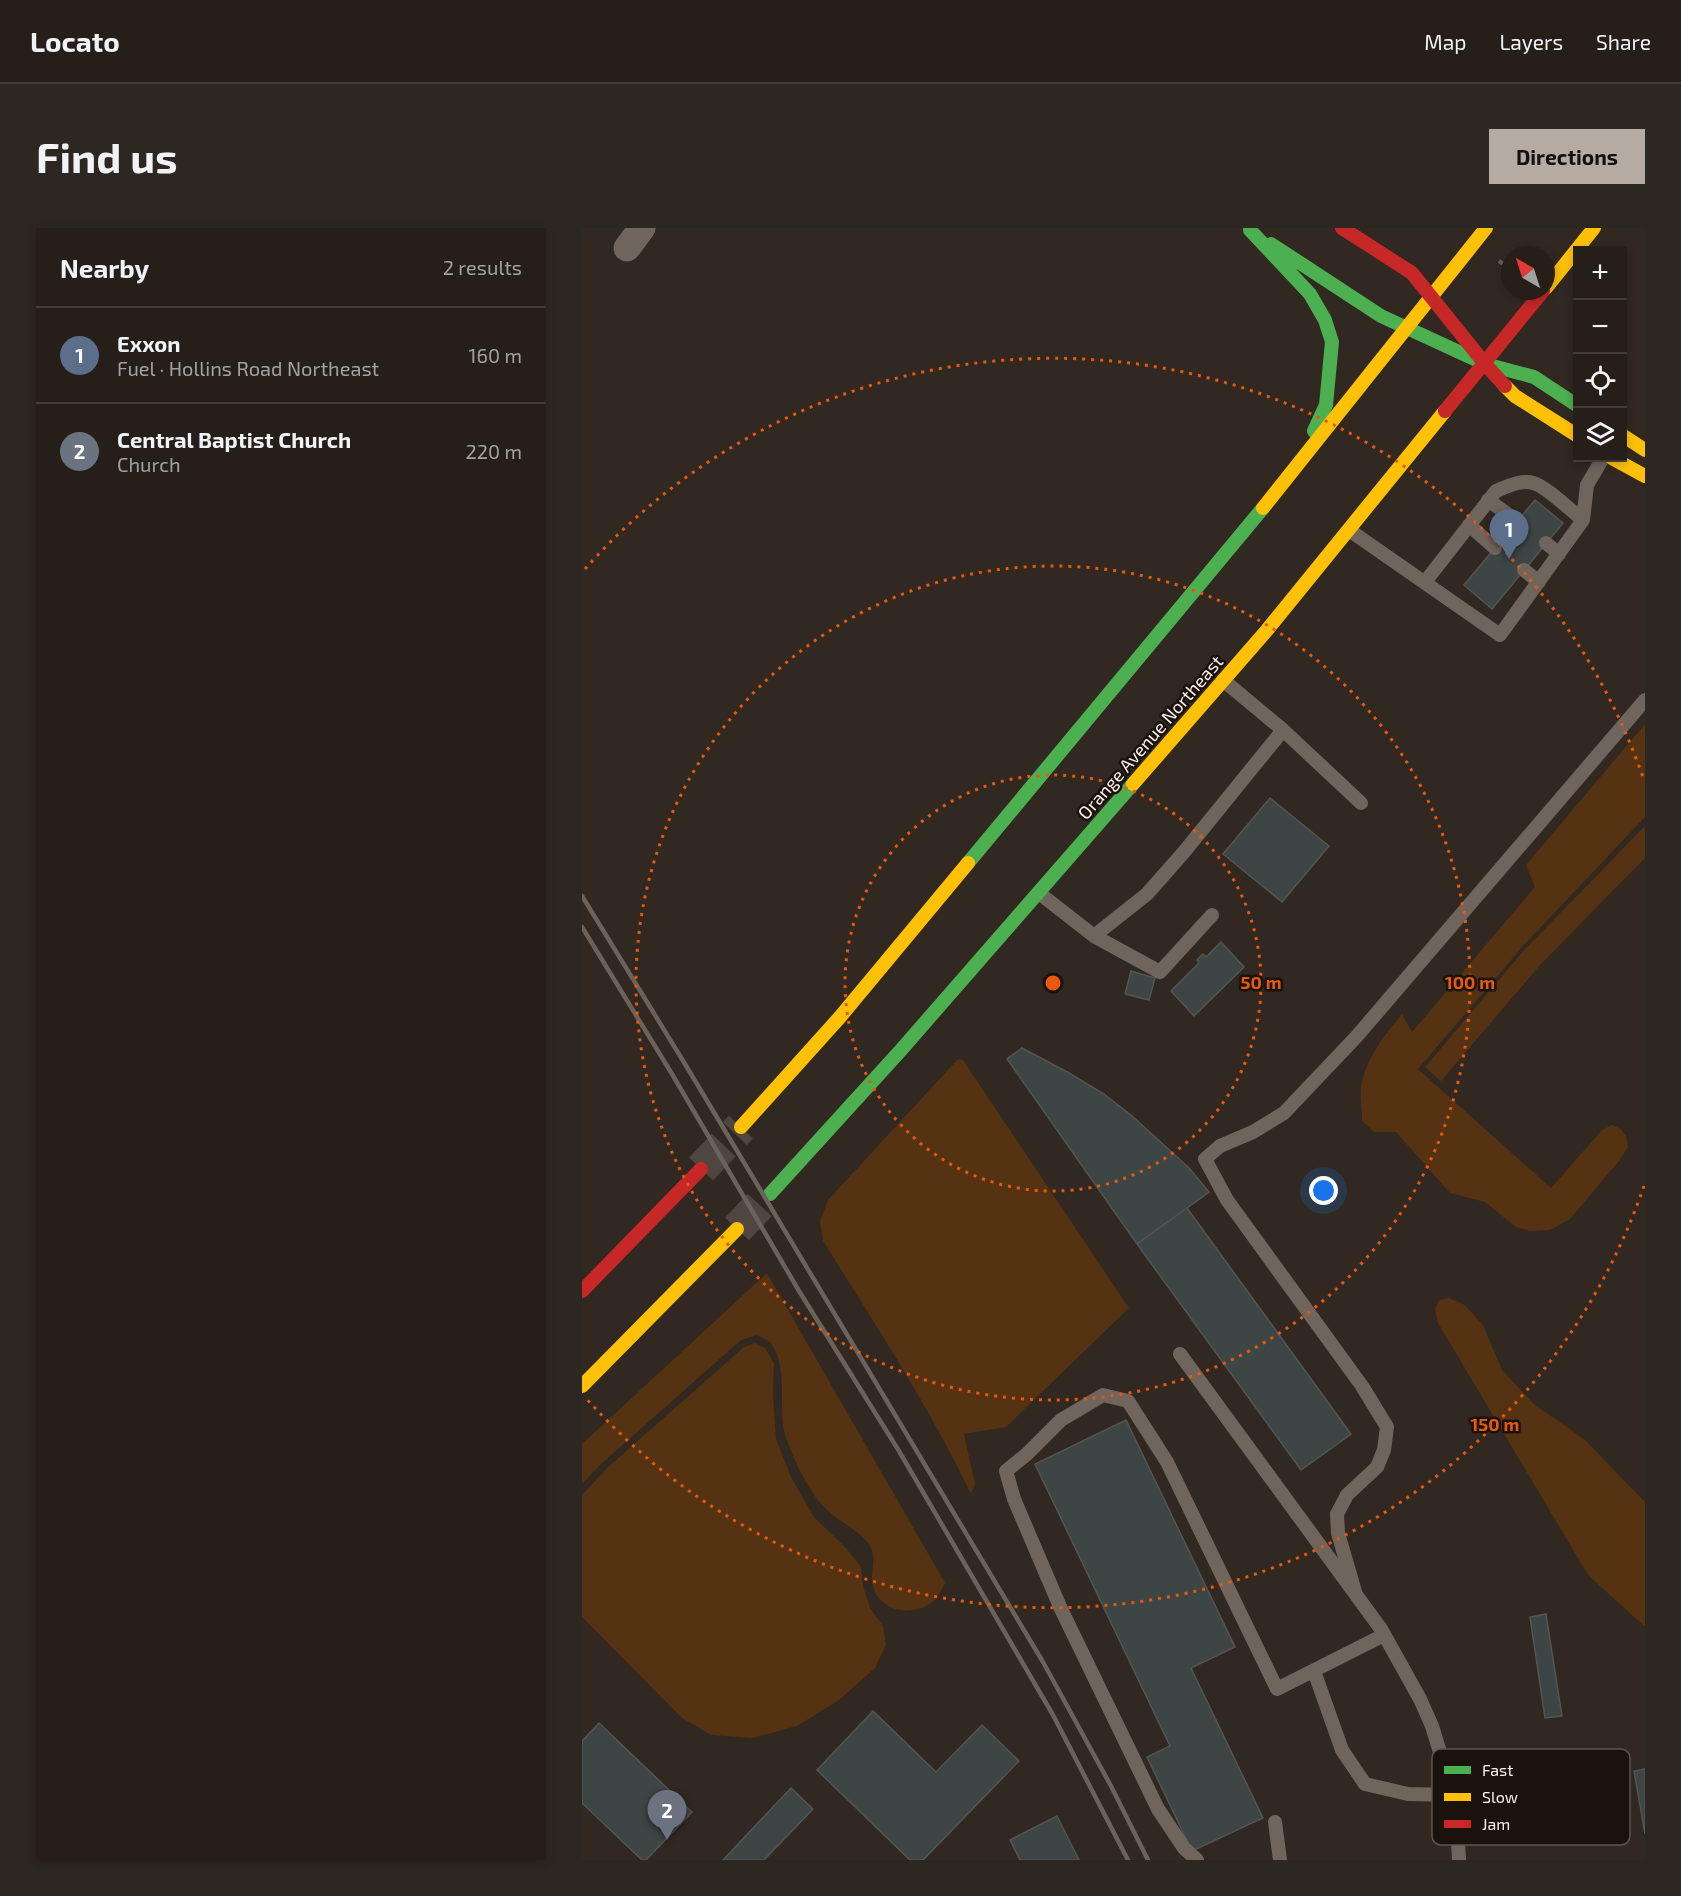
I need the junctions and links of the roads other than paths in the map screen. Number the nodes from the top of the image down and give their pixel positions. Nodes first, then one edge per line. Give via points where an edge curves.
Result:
1 (1342, 228) edge
2 (1485, 228) edge
3 (1594, 228) edge
4 (1248, 229) edge
5 (1555, 277) edge
6 (1432, 296) junction
7 (1536, 300) edge
8 (1407, 327) junction
9 (1485, 364) junction
10 (1573, 403) edge
11 (1573, 433) edge
12 (1627, 438) edge
13 (1645, 450) edge
14 (1601, 462) edge
15 (1619, 462) edge
16 (1297, 466) junction
17 (1645, 476) edge
18 (1488, 500) junction
19 (1583, 520) junction
20 (1516, 521) dead end
21 (1469, 525) junction
22 (1349, 530) junction
23 (1546, 543) dead end
24 (1495, 548) dead end
25 (1560, 554) junction
26 (1524, 570) dead end
27 (1425, 582) junction
28 (1539, 582) junction
29 (1223, 680) junction
30 (1645, 700) edge
31 (1283, 730) junction
32 (1361, 803) dead end
33 (1039, 893) junction
34 (1212, 915) dead end
35 (1094, 936) junction
36 (741, 1127) tunnel mouth
37 (701, 1169) tunnel mouth
38 (770, 1194) tunnel mouth
39 (737, 1229) tunnel mouth
40 (582, 1291) edge
41 (1180, 1354) dead end
42 (582, 1386) edge
43 (1356, 1595) junction
44 (1384, 1635) junction
45 (1314, 1671) junction
46 (1439, 1749) edge
47 (1432, 1795) edge
48 (1275, 1822) dead end
49 (1458, 1845) edge
50 (1197, 1860) edge
51 (1280, 1860) edge
52 (1459, 1860) edge

1 - 6 main road via 1412,273
2 - 6 main road
3 - 5 main road, Orange Avenue Northeast
4 - 8 main road via 1381,316
4 - 16 main road via 1310,294 1332,342 1326,405
6 - 8 main road
6 - 9 main road
7 - 9 main road, Orange Avenue Northeast
8 - 9 main road
8 - 16 main road
9 - 10 main road via 1533,377
9 - 11 main road via 1515,396
9 - 22 main road, Orange Avenue Northeast
12 - 13 main road
14 - 19 lane via 1587,485
15 - 17 main road
16 - 36 main road via 840,1017
18 - 19 lane via 1496,491 1512,484 1532,482
18 - 20 lane
18 - 21 lane
19 - 25 lane
21 - 24 lane
21 - 27 lane
22 - 27 lane
22 - 29 main road, Orange Avenue Northeast
23 - 25 lane
25 - 28 lane
26 - 28 lane
27 - 28 lane via 1500,635
29 - 31 lane
29 - 33 main road, Orange Avenue Northeast
30 - 43 lane via 1364,1028 1284,1113 1220,1146 1205,1159 1227,1200 1362,1386 1387,1427 1377,1467 1347,1495 1337,1514 1338,1533
31 - 32 lane
31 - 35 lane via 1147,894
33 - 35 lane
33 - 38 main road, Orange Avenue Northeast
34 - 35 lane via 1160,972
37 - 40 main road
39 - 42 main road
41 - 43 lane
43 - 44 lane
44 - 45 lane
44 - 46 lane via 1420,1699
45 - 47 lane via 1342,1749 1365,1784 1408,1794
45 - 50 lane via 1277,1689 1167,1462 1128,1401 1103,1395 1083,1406 1061,1420 1006,1471 1061,1609 1158,1809 1184,1848
48 - 51 lane
49 - 52 lane

